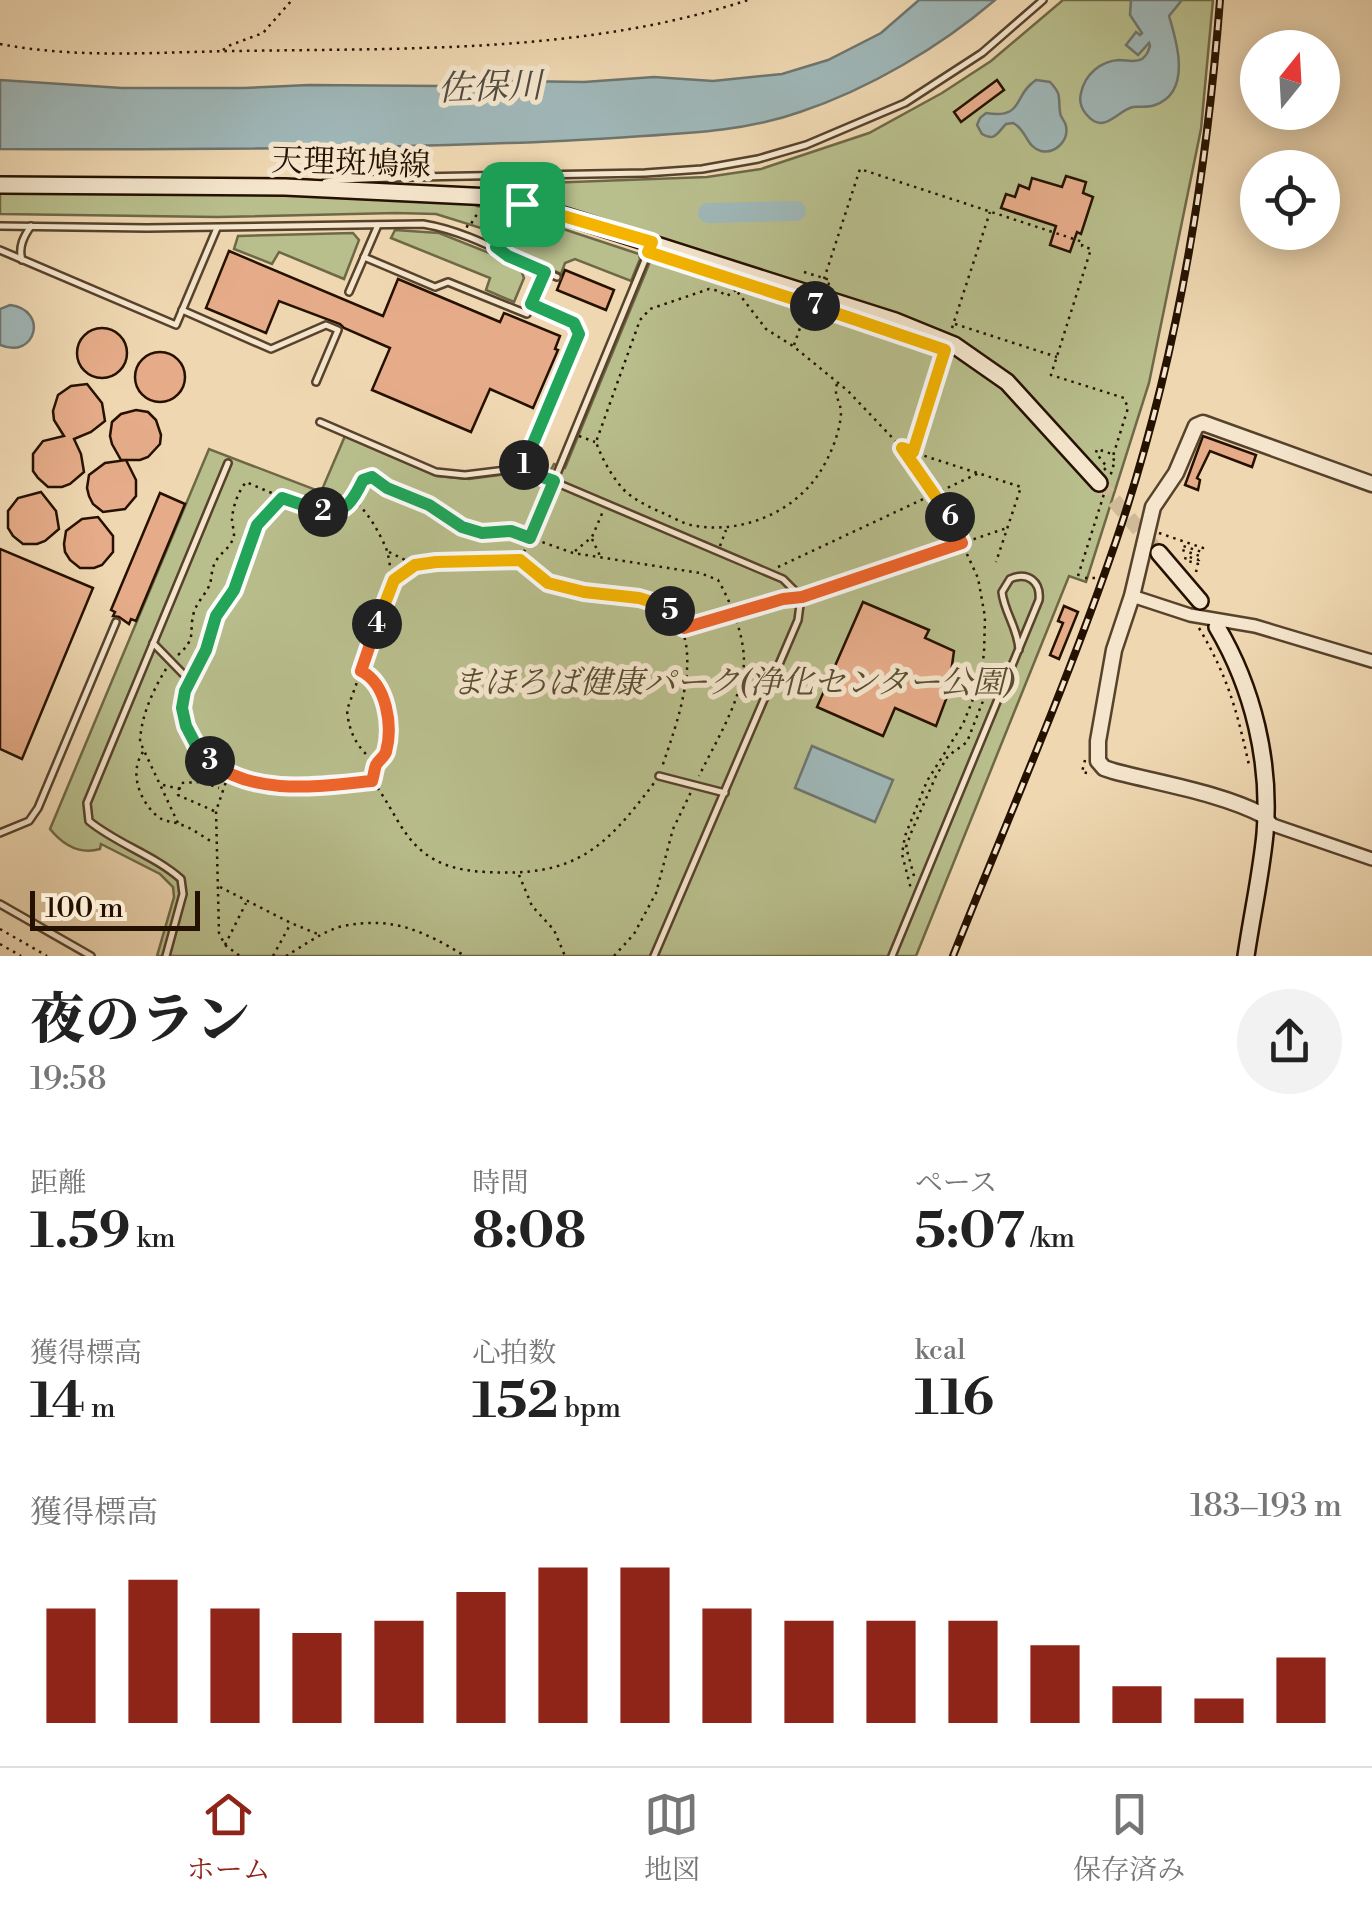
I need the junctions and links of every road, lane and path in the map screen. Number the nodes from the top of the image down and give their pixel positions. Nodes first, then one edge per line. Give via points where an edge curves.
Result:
1 (292, 0) edge
2 (748, 0) edge
3 (1043, 0) edge
4 (0, 44) edge
5 (221, 51) junction
6 (0, 185) edge
7 (297, 188) junction
8 (483, 204) dead end
9 (522, 204) junction
10 (990, 211) junction
11 (452, 222) dead end
12 (378, 225) junction
13 (0, 226) edge
14 (32, 226) junction
15 (218, 227) junction
16 (652, 242) junction
17 (496, 247) junction
18 (0, 250) edge
19 (364, 258) junction
20 (22, 260) junction
21 (545, 272) junction
22 (557, 277) dead end
23 (824, 278) junction
24 (830, 280) dead end
25 (739, 282) dead end
26 (815, 283) dead end
27 (736, 290) junction
28 (349, 292) dead end
29 (531, 304) junction
30 (808, 304) dead end
31 (182, 310) junction
32 (954, 324) junction
33 (950, 334) dead end
34 (794, 346) junction
35 (945, 350) dead end
36 (1056, 357) junction
37 (316, 382) dead end
38 (837, 383) junction
39 (320, 422) dead end
40 (573, 434) junction
41 (596, 442) junction
42 (902, 448) junction
43 (913, 452) junction
44 (1113, 455) junction
45 (228, 463) dead end
46 (522, 470) junction
47 (979, 473) junction
48 (554, 481) junction
49 (1104, 481) junction
50 (1372, 484) edge
51 (935, 494) junction
52 (282, 498) junction
53 (353, 500) junction
54 (606, 504) junction
55 (1007, 528) junction
56 (727, 529) junction
57 (1157, 532) dead end
58 (592, 537) junction
59 (530, 538) junction
60 (962, 543) junction
61 (718, 551) junction
62 (388, 552) junction
63 (573, 553) junction
64 (1159, 553) tunnel mouth
65 (601, 558) junction
66 (520, 560) junction
67 (996, 562) dead end
68 (415, 565) junction
69 (768, 572) junction
70 (1078, 576) dead end
71 (1084, 578) dead end
72 (1096, 578) dead end
73 (394, 580) junction
74 (1193, 580) dead end
75 (1132, 596) junction
76 (802, 597) junction
77 (1195, 608) junction
78 (734, 613) junction
79 (116, 622) dead end
80 (1216, 627) dead end
81 (684, 628) junction
82 (153, 643) junction
83 (1019, 650) junction
84 (171, 662) junction
85 (1372, 662) edge
86 (361, 671) junction
87 (190, 680) junction
88 (983, 701) dead end
89 (145, 750) junction
90 (376, 764) junction
91 (1250, 767) dead end
92 (229, 774) junction
93 (660, 776) junction
94 (372, 781) junction
95 (162, 785) junction
96 (694, 786) junction
97 (180, 788) junction
98 (222, 789) junction
99 (725, 793) junction
100 (216, 811) junction
101 (1265, 816) junction
102 (178, 823) junction
103 (0, 834) edge
104 (216, 843) junction
105 (1372, 859) edge
106 (519, 874) junction
107 (220, 886) junction
108 (911, 888) dead end
109 (916, 898) junction
110 (247, 902) junction
111 (0, 904) edge
112 (291, 923) junction
113 (0, 928) edge
114 (322, 935) junction
115 (0, 944) edge
116 (225, 945) junction
117 (21, 956) edge
118 (47, 956) edge
119 (91, 956) edge
120 (166, 956) edge
121 (240, 956) edge
122 (273, 956) edge
123 (286, 956) edge
124 (464, 956) edge
125 (565, 956) edge
126 (614, 956) edge
127 (654, 956) edge
128 (892, 956) edge
129 (1246, 956) edge

1 - 5 path via 263,33
2 - 5 path via 568,40
3 - 7 lane via 982,53 906,103 758,160 645,173 339,180
4 - 5 path via 132,54
6 - 7 main road, 天理斑鳩線
7 - 9 main road, 天理斑鳩線
8 - 11 path via 468,227
9 - 16 main road, 天理斑鳩線
9 - 17 lane
10 - 23 path via 860,169
10 - 32 path
10 - 36 path via 1091,249
12 - 15 lane
12 - 17 lane via 423,224
12 - 19 lane
13 - 14 lane
14 - 15 lane
14 - 20 lane via 22,240
15 - 31 lane
16 - 40 lane
16 - 49 main road, 天理斑鳩線 via 954,345 1008,382
17 - 21 lane
18 - 20 lane
19 - 28 lane
19 - 29 lane via 527,314
20 - 31 lane via 176,325
21 - 22 lane
21 - 29 lane
23 - 24 path
23 - 26 path via 804,272
25 - 27 path
27 - 34 path via 766,329
27 - 41 path via 727,296 709,290 650,308
29 - 46 lane via 574,323 579,334
30 - 34 path
31 - 37 lane via 271,349 326,324 338,330
32 - 33 path
32 - 36 path
34 - 38 path
35 - 43 path
36 - 44 path via 1051,375 1124,398 1128,408
38 - 42 path
38 - 56 path via 838,428 818,474 775,513
39 - 46 lane via 436,472
40 - 41 path
40 - 48 lane
41 - 56 path via 612,474 638,501 689,524
42 - 43 path
42 - 51 path
43 - 47 path
44 - 49 path
44 - 49 path via 1096,453 1108,467
45 - 82 lane
46 - 48 lane
47 - 51 path
47 - 55 path via 1021,487
48 - 54 lane
48 - 59 path
49 - 70 path
50 - 75 street via 1203,423 1196,426 1153,506
51 - 60 path
51 - 69 path
52 - 53 path via 327,514
52 - 84 path via 246,482 242,487 230,546 213,566 186,648
52 - 87 path via 257,525
53 - 59 path via 363,480 372,477 462,527
53 - 62 path
54 - 58 path
54 - 61 lane
55 - 60 path
55 - 67 path
56 - 61 path
57 - 74 path via 1203,548 1183,546 1200,556 1186,556 1198,564
58 - 63 path
58 - 65 path
59 - 63 path
59 - 66 path
60 - 76 path
60 - 108 path via 978,578 985,618 980,682 905,836 902,854
61 - 69 lane
62 - 68 path
62 - 73 path
63 - 65 path
64 - 77 main road
65 - 78 path via 718,580
66 - 68 path
66 - 81 path via 548,583 659,604
68 - 73 path
69 - 76 lane
71 - 72 path
73 - 86 path
75 - 77 street
75 - 101 street via 1114,650 1098,761
76 - 78 path
76 - 99 lane
77 - 85 street
77 - 91 path via 1237,708
78 - 81 path
78 - 96 path via 744,670
79 - 103 lane via 38,808 29,821
80 - 101 main road via 1250,698
81 - 93 path via 685,692
82 - 84 lane
82 - 120 lane via 87,803 90,821 181,880
83 - 83 lane via 1040,597 1035,581 1022,576 1010,579 1002,592
83 - 109 lane
84 - 87 lane
84 - 89 path via 141,727
86 - 90 path via 346,710 349,731
86 - 90 path via 383,697 388,716 384,758
87 - 92 path via 182,708 186,726 198,749
88 - 109 path via 967,742 936,776 906,847
89 - 95 path
89 - 102 path via 135,767 137,783 158,818
90 - 94 path
92 - 94 path via 291,786
92 - 98 path
93 - 96 lane
93 - 106 path via 590,852
94 - 106 path via 426,855 470,871
95 - 97 path
95 - 102 path
96 - 99 lane
96 - 126 path via 673,829 656,893
97 - 98 path via 188,781
97 - 100 path via 178,795
98 - 100 path
99 - 127 lane
100 - 104 path
101 - 105 street via 1273,825
101 - 129 main road
102 - 104 path
104 - 107 path
106 - 125 path
107 - 110 path
107 - 116 path
109 - 128 lane
110 - 112 path
110 - 116 path
111 - 119 lane
112 - 114 path
112 - 122 path
113 - 118 path
114 - 123 path
114 - 124 path via 341,927 398,925
115 - 117 path
116 - 121 path

